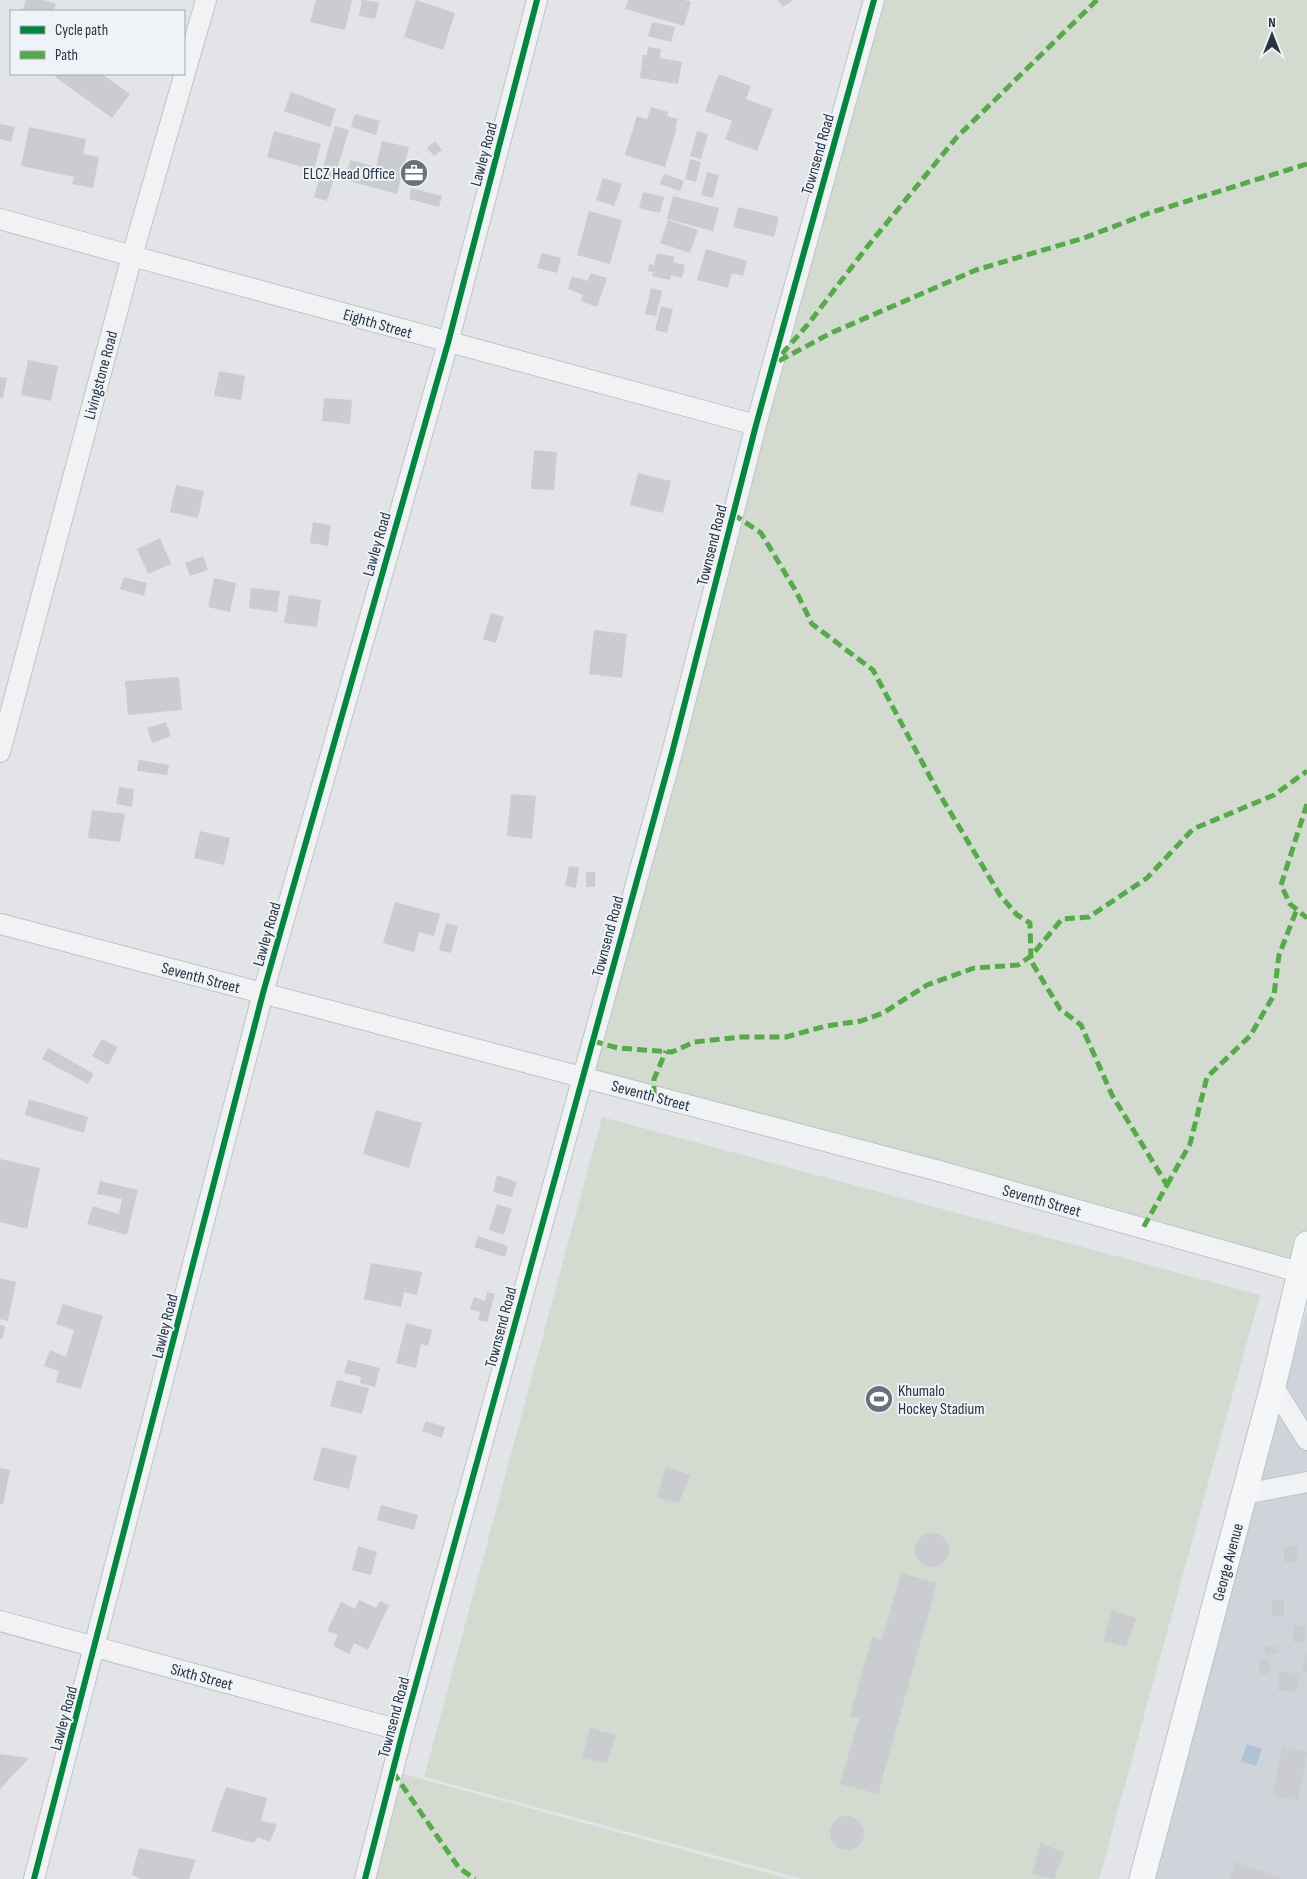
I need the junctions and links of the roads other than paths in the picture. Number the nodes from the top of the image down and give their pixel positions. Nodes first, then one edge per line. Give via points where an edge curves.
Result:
1 (206, 0) edge
2 (537, 0) edge
3 (874, 0) edge
4 (185, 73) edge
5 (184, 75) edge
6 (0, 219) edge
7 (132, 256) junction
8 (448, 343) junction
9 (756, 426) junction
10 (0, 752) edge
11 (0, 924) edge
12 (263, 993) junction
13 (583, 1076) junction
14 (1307, 1244) edge
15 (1299, 1272) junction
16 (1274, 1386) junction
17 (1307, 1440) edge
18 (1307, 1482) edge
19 (1245, 1494) junction
20 (0, 1621) edge
21 (96, 1647) junction
22 (403, 1731) junction
23 (34, 1879) edge
24 (365, 1879) edge
25 (1142, 1879) edge

1 - 4 street, Livingstone Road
2 - 8 street, Lawley Road
3 - 9 street, Townsend Road
5 - 7 street, Livingstone Road
6 - 7 street, Eighth Street
7 - 8 street, Eighth Street
7 - 10 street, Livingstone Road
8 - 9 street, Eighth Street
8 - 12 street, Lawley Road
9 - 13 street, Townsend Road via 672,753
11 - 12 street, Seventh Street
12 - 13 street, Seventh Street
12 - 21 street, Lawley Road
13 - 15 street, Seventh Street
13 - 22 street, Townsend Road
14 - 15 main road, George Avenue
15 - 16 main road, George Avenue
16 - 17 street
16 - 19 main road, George Avenue
18 - 19 street
19 - 25 main road, George Avenue
20 - 21 street, Sixth Street
21 - 22 street, Sixth Street
21 - 23 street, Lawley Road
22 - 24 street, Townsend Road

